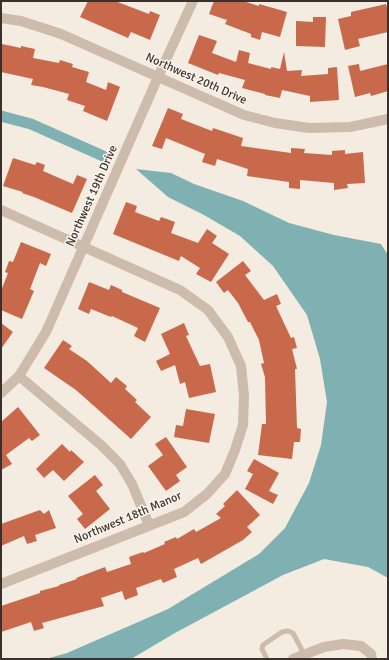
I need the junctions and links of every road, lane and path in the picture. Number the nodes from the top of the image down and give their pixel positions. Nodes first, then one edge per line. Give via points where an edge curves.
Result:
1 (193, 1) edge
2 (1, 18) edge
3 (158, 77) junction
4 (388, 119) edge
5 (1, 210) edge
6 (83, 247) junction
7 (18, 376) junction
8 (1, 393) edge
9 (149, 525) junction
10 (1, 584) edge
11 (305, 657) edge
12 (267, 659) edge
13 (293, 659) edge
14 (372, 659) edge

1 - 3 street, Northwest 19th Drive
2 - 3 street, Northwest 20th Drive via 21,21 61,34
3 - 4 street, Northwest 20th Drive via 244,115 275,123 309,128 350,127
3 - 6 street, Northwest 19th Drive
5 - 6 street, Northwest 18th Manor
6 - 7 street, Northwest 19th Drive via 46,332
6 - 9 street, Northwest 18th Manor via 180,290 208,310 228,337 241,366 243,425 225,474 207,494 184,512
7 - 8 street, Northwest 19th Drive
7 - 9 street via 120,464 132,484
9 - 10 street, Northwest 18th Manor
11 - 12 lane via 293,633 288,631 282,632 263,645 262,649
11 - 13 street
11 - 14 street via 324,647 343,644 360,646 371,654

